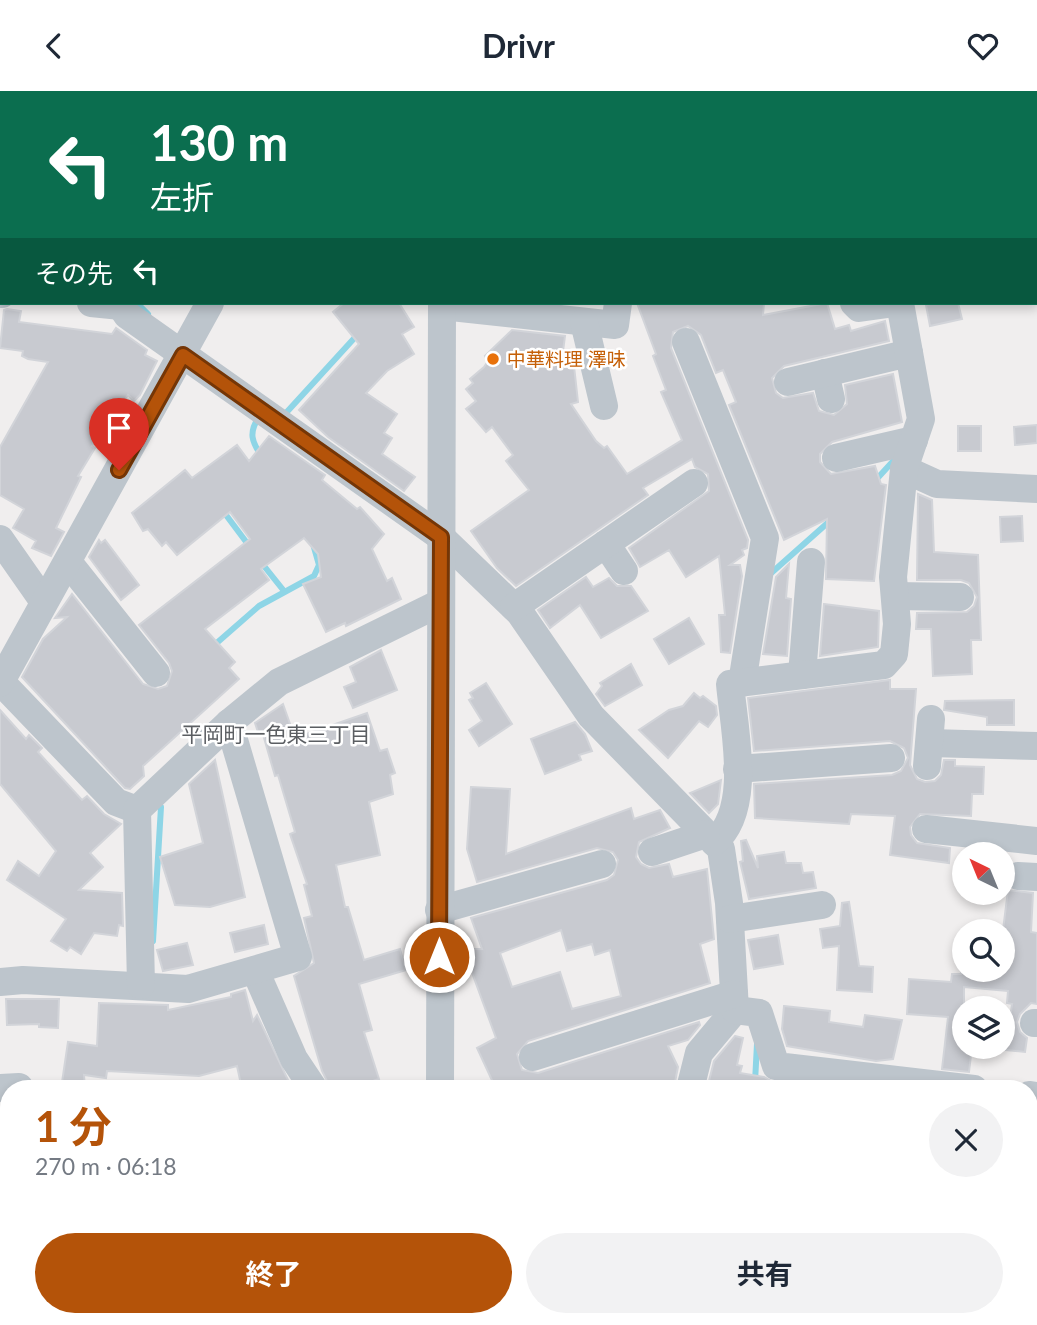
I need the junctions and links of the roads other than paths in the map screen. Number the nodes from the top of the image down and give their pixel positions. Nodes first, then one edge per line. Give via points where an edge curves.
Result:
1 (121, 305) edge
2 (209, 305) edge
3 (442, 305) edge
4 (459, 305) edge
5 (618, 305) edge
6 (857, 305) edge
7 (882, 305) edge
8 (898, 305) edge
9 (542, 310) edge
10 (584, 322) junction
11 (686, 342) dead end
12 (909, 353) junction
13 (183, 355) junction
14 (788, 382) dead end
15 (604, 406) dead end
16 (914, 440) junction
17 (836, 458) dead end
18 (904, 469) junction
19 (694, 484) dead end
20 (1037, 489) edge
21 (441, 537) junction
22 (0, 539) edge
23 (606, 544) junction
24 (68, 562) junction
25 (624, 571) dead end
26 (817, 579) dead end
27 (895, 596) junction
28 (960, 597) dead end
29 (44, 602) junction
30 (440, 603) junction
31 (514, 607) junction
32 (156, 673) dead end
33 (802, 675) junction
34 (0, 682) edge
35 (742, 683) junction
36 (229, 723) junction
37 (929, 743) dead end
38 (1037, 746) edge
39 (891, 758) dead end
40 (737, 769) junction
41 (137, 810) junction
42 (926, 829) dead end
43 (710, 838) junction
44 (1037, 841) edge
45 (962, 842) edge
46 (1014, 842) edge
47 (652, 852) dead end
48 (602, 864) dead end
49 (822, 905) dead end
50 (439, 910) junction
51 (730, 919) junction
52 (255, 969) junction
53 (0, 982) edge
54 (141, 985) junction
55 (734, 1002) junction
56 (533, 1058) dead end
57 (308, 1080) edge
58 (440, 1080) edge
59 (692, 1080) edge
60 (897, 1080) edge

1 - 13 street via 127,315
2 - 13 street
3 - 21 street
4 - 9 street
5 - 10 street via 615,325
6 - 7 street
8 - 12 street
9 - 10 street
10 - 15 street
11 - 35 street via 699,397 738,494 765,538 751,568
12 - 14 street via 828,386
12 - 16 street via 922,419
13 - 21 street
13 - 24 street
16 - 17 street
16 - 18 street
18 - 20 street via 937,484
18 - 27 street
19 - 23 street via 660,493
21 - 30 street
21 - 31 street
22 - 29 street
23 - 25 street
23 - 31 street
24 - 29 street
24 - 32 street
26 - 33 street
27 - 28 street
27 - 33 street via 894,654 884,665
29 - 34 street
30 - 36 street via 279,681
30 - 50 street
31 - 43 street via 591,716
33 - 35 street
34 - 41 street via 116,802
35 - 40 street via 730,684
36 - 41 street
36 - 52 street via 298,957
37 - 38 street
39 - 40 street
40 - 43 street via 733,815 723,834
41 - 54 street
42 - 45 street
43 - 47 street
43 - 51 street via 721,849
44 - 46 street
48 - 50 street
49 - 51 street
50 - 58 street
51 - 55 street
52 - 54 street via 188,989
52 - 57 street via 294,1059
53 - 54 street
55 - 56 street via 598,1047
55 - 59 street via 699,1053
55 - 60 street via 759,1013 776,1066

